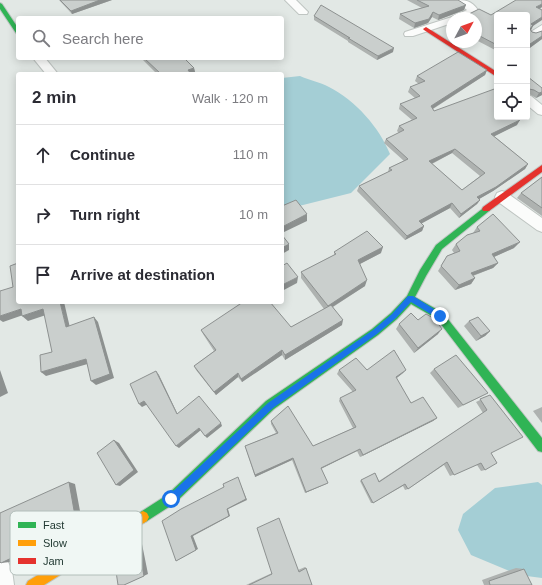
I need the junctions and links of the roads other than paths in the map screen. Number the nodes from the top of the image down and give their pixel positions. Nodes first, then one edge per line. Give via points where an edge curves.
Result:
1 (290, 0) edge
2 (459, 0) edge
3 (0, 4) edge
4 (303, 12) dead end
5 (470, 12) edge
6 (446, 22) edge
7 (16, 29) edge
8 (426, 29) junction
9 (409, 34) dead end
10 (41, 60) edge
11 (50, 72) edge
12 (494, 73) edge
13 (530, 101) edge
14 (542, 111) edge
15 (542, 168) edge
16 (502, 196) junction
17 (542, 226) edge
18 (410, 298) junction
19 (542, 447) edge
20 (142, 517) edge
21 (0, 570) edge
22 (48, 575) edge
23 (2, 585) edge
24 (32, 585) edge

1 - 4 street
2 - 5 street via 469,5 473,10
3 - 7 street
6 - 8 street
8 - 9 street
8 - 12 street
10 - 11 street
13 - 14 street
15 - 16 street
16 - 17 street
16 - 18 street via 439,247
18 - 19 street via 440,316
18 - 20 street via 375,332 270,405 171,499
21 - 23 street
22 - 24 street

